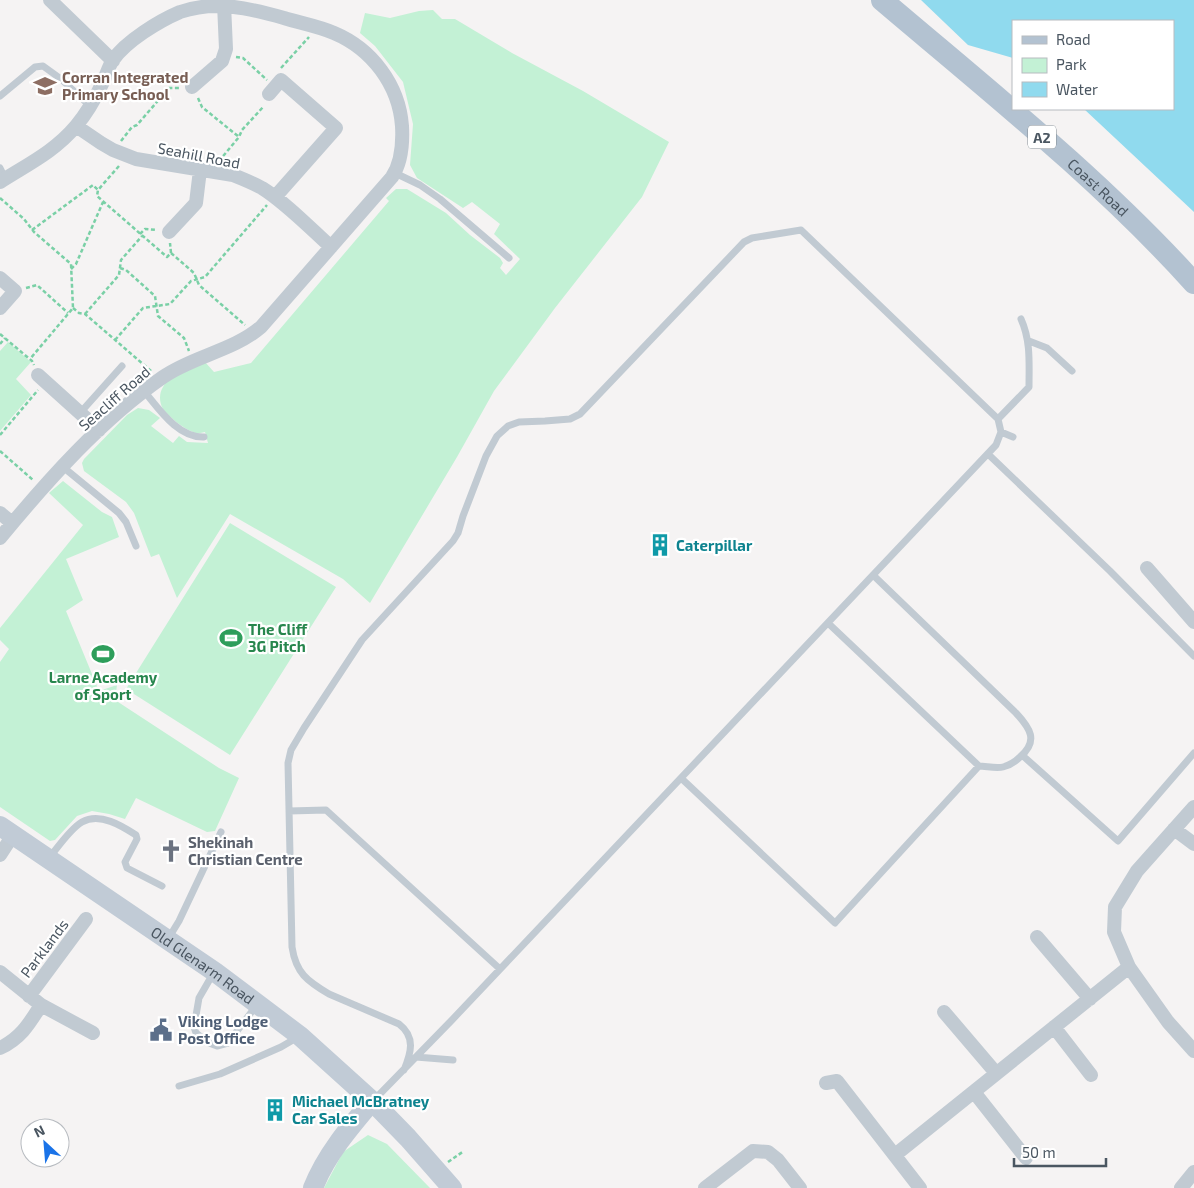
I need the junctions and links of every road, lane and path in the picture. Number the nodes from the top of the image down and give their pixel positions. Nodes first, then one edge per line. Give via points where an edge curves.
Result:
1 (50, 0) edge
2 (882, 0) edge
3 (224, 4) junction
4 (318, 28) junction
5 (224, 55) junction
6 (113, 61) junction
7 (192, 87) junction
8 (275, 87) junction
9 (0, 96) edge
10 (90, 106) junction
11 (76, 126) junction
12 (239, 138) junction
13 (113, 150) junction
14 (129, 156) junction
15 (200, 170) junction
16 (216, 172) junction
17 (395, 172) junction
18 (2, 176) edge
19 (98, 190) junction
20 (275, 197) junction
21 (0, 198) edge
22 (103, 202) junction
23 (32, 230) junction
24 (170, 232) junction
25 (141, 235) junction
26 (331, 247) junction
27 (171, 253) junction
28 (509, 258) dead end
29 (120, 268) junction
30 (71, 269) junction
31 (0, 278) edge
32 (196, 279) junction
33 (1194, 283) edge
34 (15, 291) junction
35 (157, 306) junction
36 (0, 308) edge
37 (73, 308) junction
38 (68, 313) junction
39 (85, 314) junction
40 (1021, 319) dead end
41 (0, 334) edge
42 (252, 334) junction
43 (5, 338) junction
44 (115, 340) junction
45 (1028, 341) junction
46 (0, 344) edge
47 (30, 358) junction
48 (194, 361) junction
49 (144, 365) dead end
50 (122, 366) dead end
51 (1072, 371) dead end
52 (42, 378) junction
53 (144, 391) junction
54 (80, 412) junction
55 (998, 419) junction
56 (99, 430) junction
57 (1001, 432) junction
58 (0, 435) edge
59 (204, 436) dead end
60 (1013, 437) dead end
61 (0, 451) edge
62 (988, 454) junction
63 (63, 467) junction
64 (42, 488) junction
65 (0, 513) edge
66 (12, 524) junction
67 (0, 538) edge
68 (136, 546) dead end
69 (1147, 568) dead end
70 (874, 575) junction
71 (1194, 622) edge
72 (828, 623) junction
73 (1194, 656) edge
74 (1194, 753) edge
75 (1022, 755) junction
76 (979, 766) junction
77 (681, 778) junction
78 (1194, 807) edge
79 (289, 811) junction
80 (1174, 829) junction
81 (7, 831) edge
82 (221, 832) dead end
83 (1194, 844) edge
84 (0, 855) edge
85 (48, 859) junction
86 (162, 886) dead end
87 (86, 919) dead end
88 (1037, 937) dead end
89 (167, 940) junction
90 (1129, 967) junction
91 (500, 969) junction
92 (0, 972) edge
93 (215, 972) junction
94 (28, 996) junction
95 (1090, 998) junction
96 (258, 1003) junction
97 (41, 1005) junction
98 (944, 1012) dead end
99 (1054, 1027) junction
100 (93, 1033) dead end
101 (300, 1036) junction
102 (0, 1048) edge
103 (1194, 1052) edge
104 (416, 1057) junction
105 (453, 1060) dead end
106 (404, 1070) junction
107 (996, 1073) junction
108 (1092, 1076) dead end
109 (826, 1083) dead end
110 (179, 1086) dead end
111 (974, 1092) junction
112 (372, 1101) junction
113 (895, 1155) junction
114 (1026, 1158) dead end
115 (1194, 1172) edge
116 (313, 1188) edge
117 (452, 1188) edge
118 (705, 1188) edge
119 (800, 1188) edge
120 (920, 1188) edge
121 (1181, 1188) edge

1 - 6 street
2 - 33 main road, Coast Road / A2 via 1101,190
3 - 4 street
3 - 5 street
3 - 6 street via 193,8 169,17 136,38
4 - 8 path via 281,68
4 - 17 street via 354,44 386,76 401,121 401,152
5 - 7 street via 222,61
5 - 8 path via 243,58
6 - 10 street
7 - 12 path via 202,107
7 - 13 path via 169,88
8 - 12 path
8 - 20 street via 336,128
9 - 10 lane via 35,67 43,66
10 - 11 street
11 - 13 street, Seahill Road
11 - 18 street via 43,156
12 - 16 path via 219,160
13 - 14 street, Seahill Road
14 - 15 street, Seahill Road
14 - 19 path
15 - 16 street, Seahill Road
15 - 24 street via 196,203
16 - 20 street, Seahill Road via 248,181
17 - 26 street, Seacliff Road
17 - 28 lane via 440,199
19 - 22 path
19 - 23 path via 93,185
20 - 26 street, Seahill Road
20 - 32 path via 205,277
21 - 23 path
22 - 25 path
22 - 30 path
23 - 30 path via 71,264
24 - 25 path via 145,228
24 - 27 path
25 - 27 path via 167,257
25 - 29 path via 121,260
26 - 42 street, Seacliff Road
27 - 32 path via 194,273
29 - 35 path via 155,296
29 - 39 path via 119,274
30 - 37 path
31 - 34 street
32 - 35 path via 170,304
32 - 42 path
34 - 36 street
34 - 38 path via 36,285
35 - 44 path via 143,308
35 - 48 path via 158,316 184,338
37 - 38 path
37 - 39 path
38 - 47 path
39 - 44 path
40 - 45 lane
41 - 43 path
42 - 48 street, Seacliff Road
43 - 46 path
43 - 47 path
44 - 49 path
45 - 51 lane via 1047,348
45 - 55 lane via 1029,388
47 - 52 path
48 - 53 street, Seacliff Road
50 - 54 lane
52 - 54 street
52 - 58 path
53 - 56 street, Seacliff Road
53 - 59 lane via 180,430 190,436
54 - 56 street
55 - 57 lane
55 - 79 lane via 801,230 744,242 580,414 570,419 519,422 508,426 497,436 453,541 362,640 291,750 288,763
56 - 63 street, Seacliff Road
57 - 60 lane
57 - 62 lane
61 - 64 path
62 - 70 lane
62 - 73 lane
63 - 64 street, Seacliff Road
63 - 68 lane via 120,512
64 - 66 street, Seacliff Road
65 - 66 street
66 - 67 street, Seacliff Road
69 - 71 street
70 - 72 lane
70 - 75 lane via 1023,721 1031,740
72 - 76 lane
72 - 77 lane
74 - 75 lane via 1118,841
75 - 76 lane via 1002,768
76 - 77 lane via 835,923
77 - 91 lane
78 - 80 street
79 - 91 lane via 326,810
79 - 106 lane via 292,947 297,966 304,977 328,994 403,1027 411,1047
80 - 83 street
80 - 90 street via 1138,871 1115,908 1114,932
81 - 84 street
81 - 85 street, Old Glenarm Road
82 - 89 lane
85 - 86 lane via 81,823 96,818 105,820 122,826 137,838 125,862 127,868
85 - 89 street, Old Glenarm Road
87 - 94 street, Parklands
88 - 95 street
89 - 93 street, Old Glenarm Road
90 - 95 street
90 - 103 street
91 - 104 lane
92 - 94 street, Parklands
93 - 96 street, Old Glenarm Road
93 - 96 lane via 199,998 194,1027 196,1033 209,1043 216,1046 228,1043
94 - 97 street, Parklands
95 - 99 street
96 - 101 street, Old Glenarm Road
97 - 100 street, Parklands
97 - 102 street via 21,1034
98 - 107 street
99 - 107 street
99 - 108 street
101 - 110 lane via 281,1048 220,1074
101 - 112 street, Old Glenarm Road
104 - 105 lane
104 - 106 lane
106 - 112 lane
107 - 111 street
109 - 113 street via 837,1081
111 - 113 street
111 - 114 street
112 - 116 street via 333,1149
112 - 117 street, Old Glenarm Road
113 - 120 street
115 - 121 street
118 - 119 street via 753,1151 768,1152

